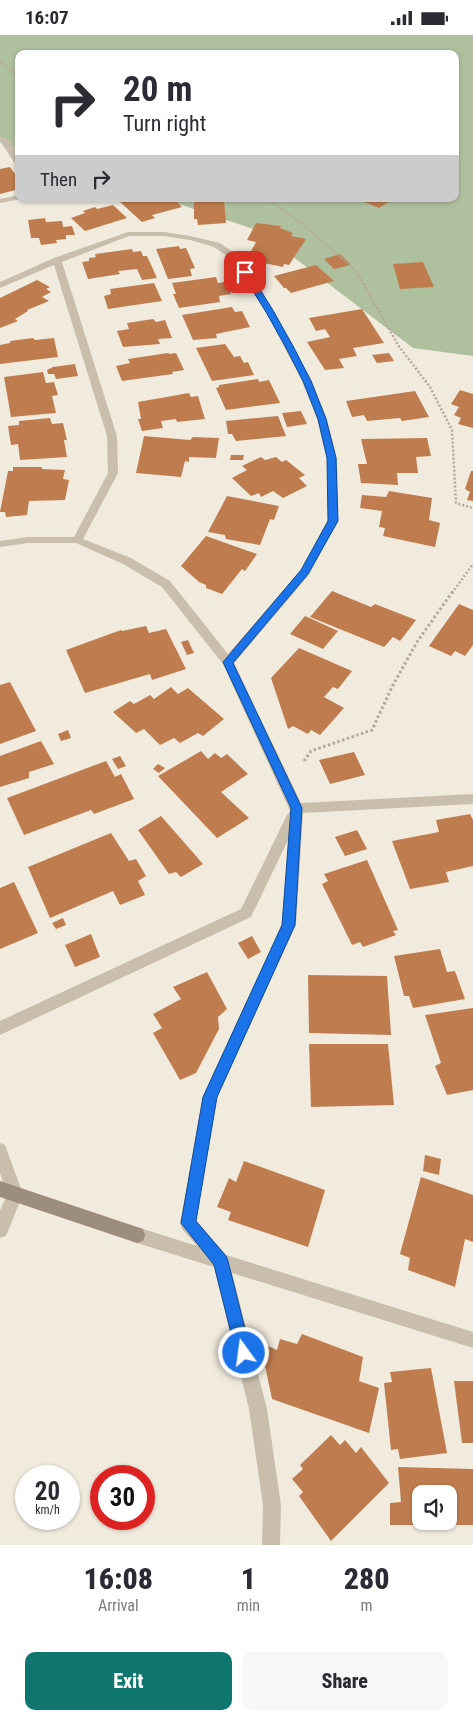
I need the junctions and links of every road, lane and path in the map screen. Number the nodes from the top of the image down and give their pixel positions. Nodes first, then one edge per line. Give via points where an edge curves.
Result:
1 (0, 61) edge
2 (15, 74) edge
3 (0, 138) edge
4 (15, 158) edge
5 (15, 198) edge
6 (0, 201) edge
7 (271, 202) edge
8 (57, 260) junction
9 (0, 285) edge
10 (473, 508) edge
11 (77, 540) junction
12 (0, 544) edge
13 (473, 564) edge
14 (228, 662) junction
15 (287, 786) junction
16 (473, 799) edge
17 (296, 808) junction
18 (0, 1028) edge
19 (0, 1150) edge
20 (8, 1191) edge
21 (0, 1230) edge
22 (220, 1261) junction
23 (473, 1340) edge
24 (270, 1545) edge

1 - 2 path
3 - 4 street
5 - 6 street
7 - 10 path via 304,225 357,272 398,345 430,387 449,421 456,503
8 - 9 street
8 - 11 street via 112,436 114,473
8 - 14 street via 128,234 164,234 216,245 237,259 307,381 322,419 332,458 333,521 305,572
11 - 12 street via 28,540
11 - 14 street via 127,561 166,584
13 - 15 path via 417,642 372,730 311,751
14 - 15 street
15 - 17 street
16 - 17 street
17 - 18 street via 246,913
17 - 22 street via 289,925 210,1097 188,1223
19 - 20 street
20 - 21 street
20 - 22 street
22 - 23 street
22 - 24 street via 258,1409 272,1505

